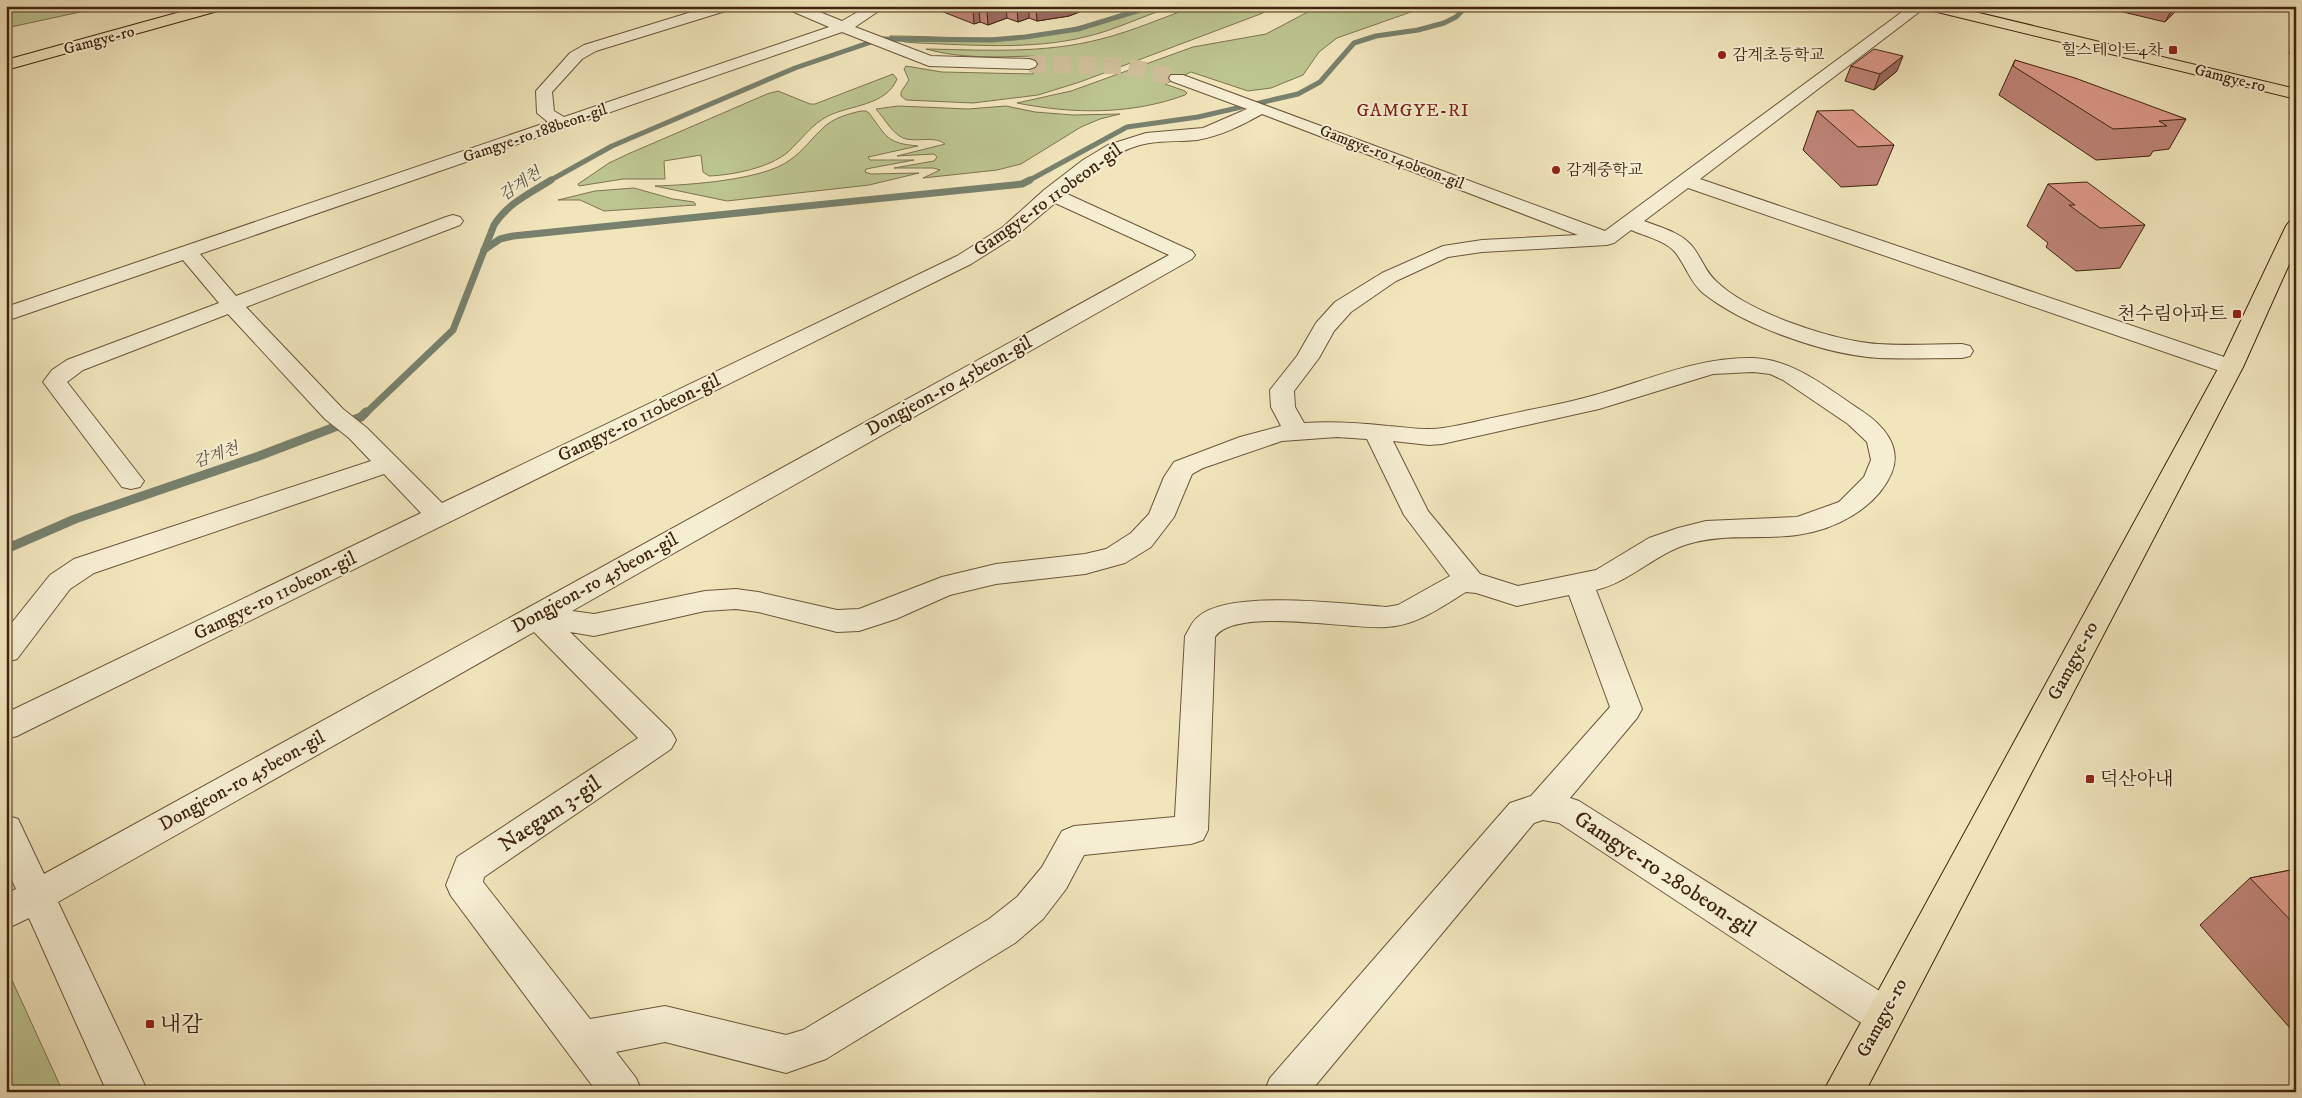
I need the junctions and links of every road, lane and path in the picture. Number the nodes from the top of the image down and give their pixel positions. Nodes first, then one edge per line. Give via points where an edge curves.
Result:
1 (220, 6) edge
2 (727, 6) edge
3 (792, 6) edge
4 (880, 6) edge
5 (1920, 6) edge
6 (1930, 6) edge
7 (851, 31) junction
8 (1029, 64) tunnel mouth
9 (6, 65) edge
10 (1177, 78) tunnel mouth
11 (2296, 94) edge
12 (1273, 112) junction
13 (563, 124) junction
14 (1684, 180) junction
15 (1051, 194) junction
16 (453, 221) dead end
17 (1629, 222) junction
18 (2296, 226) edge
19 (1606, 238) junction
20 (187, 252) junction
21 (232, 305) junction
22 (6, 314) edge
23 (1804, 336) junction
24 (1962, 351) dead end
25 (2231, 367) junction
26 (1776, 368) junction
27 (1296, 431) junction
28 (1376, 432) junction
29 (388, 464) junction
30 (131, 481) dead end
31 (439, 516) junction
32 (1470, 581) junction
33 (1579, 583) junction
34 (536, 616) junction
35 (6, 651) edge
36 (6, 727) edge
37 (1543, 806) junction
38 (6, 829) edge
39 (21, 904) edge
40 (1883, 1015) junction
41 (581, 1039) junction
42 (128, 1092) edge
43 (622, 1092) edge
44 (1284, 1092) edge
45 (1843, 1092) edge

1 - 9 main road, Gamgye-ro
2 - 13 street via 590,48 576,56 544,91 546,113
3 - 7 street
4 - 7 street, Gamgye-ro 188beon-gil
5 - 14 street
6 - 11 main road, Gamgye-ro
7 - 8 street via 929,61
7 - 13 street, Gamgye-ro 188beon-gil
10 - 12 street, Gamgye-ro 140beon-gil
12 - 15 street, Gamgye-ro 110beon-gil via 1213,131 1135,140 1113,150
12 - 19 street, Gamgye-ro 140beon-gil
13 - 20 street, Gamgye-ro 188beon-gil
14 - 17 street
14 - 25 street
15 - 31 street, Gamgye-ro 110beon-gil via 995,242 964,260
15 - 34 street, Dongjeon-ro 45beon-gil via 1185,255
16 - 21 street
17 - 19 street
17 - 23 street via 1676,242 1709,287 1724,298 1760,319
18 - 25 main road, Gamgye-ro
19 - 27 street via 1462,248 1443,252 1389,277 1343,307 1332,318 1282,390 1283,407
20 - 21 street
20 - 22 street, Gamgye-ro 188beon-gil
21 - 29 street via 336,416
21 - 30 street via 75,365 60,374 55,382
23 - 24 street via 1877,351
23 - 26 street
25 - 40 main road, Gamgye-ro
26 - 28 street via 1753,365 1713,367 1590,404 1442,436
26 - 33 street via 1858,419 1879,440 1884,460 1875,482 1848,508 1830,516 1798,526 1706,530 1678,537 1658,545 1604,578
27 - 28 street
27 - 34 street via 1183,468 1161,517 1141,540 1114,556 1085,564 996,574 942,587 886,612 859,620 837,621 736,599 594,625
28 - 32 street via 1417,515
29 - 31 street
29 - 35 street via 84,566 60,582
31 - 36 street, Gamgye-ro 110beon-gil
32 - 33 street via 1517,596
32 - 41 street via 1462,582 1405,614 1386,617 1253,610 1222,616 1208,624 1200,636 1192,830 1074,841 1048,886 1030,908 1002,931 812,1046 786,1054 665,1024
33 - 37 street via 1626,709
34 - 39 street, Dongjeon-ro 45beon-gil
34 - 41 street, Naegam 3-gil via 660,740 469,868 464,885
37 - 40 street, Gamgye-ro 280beon-gil via 1566,811
37 - 44 street via 1522,813
38 - 39 street
39 - 42 street
40 - 45 main road, Gamgye-ro
41 - 43 street

